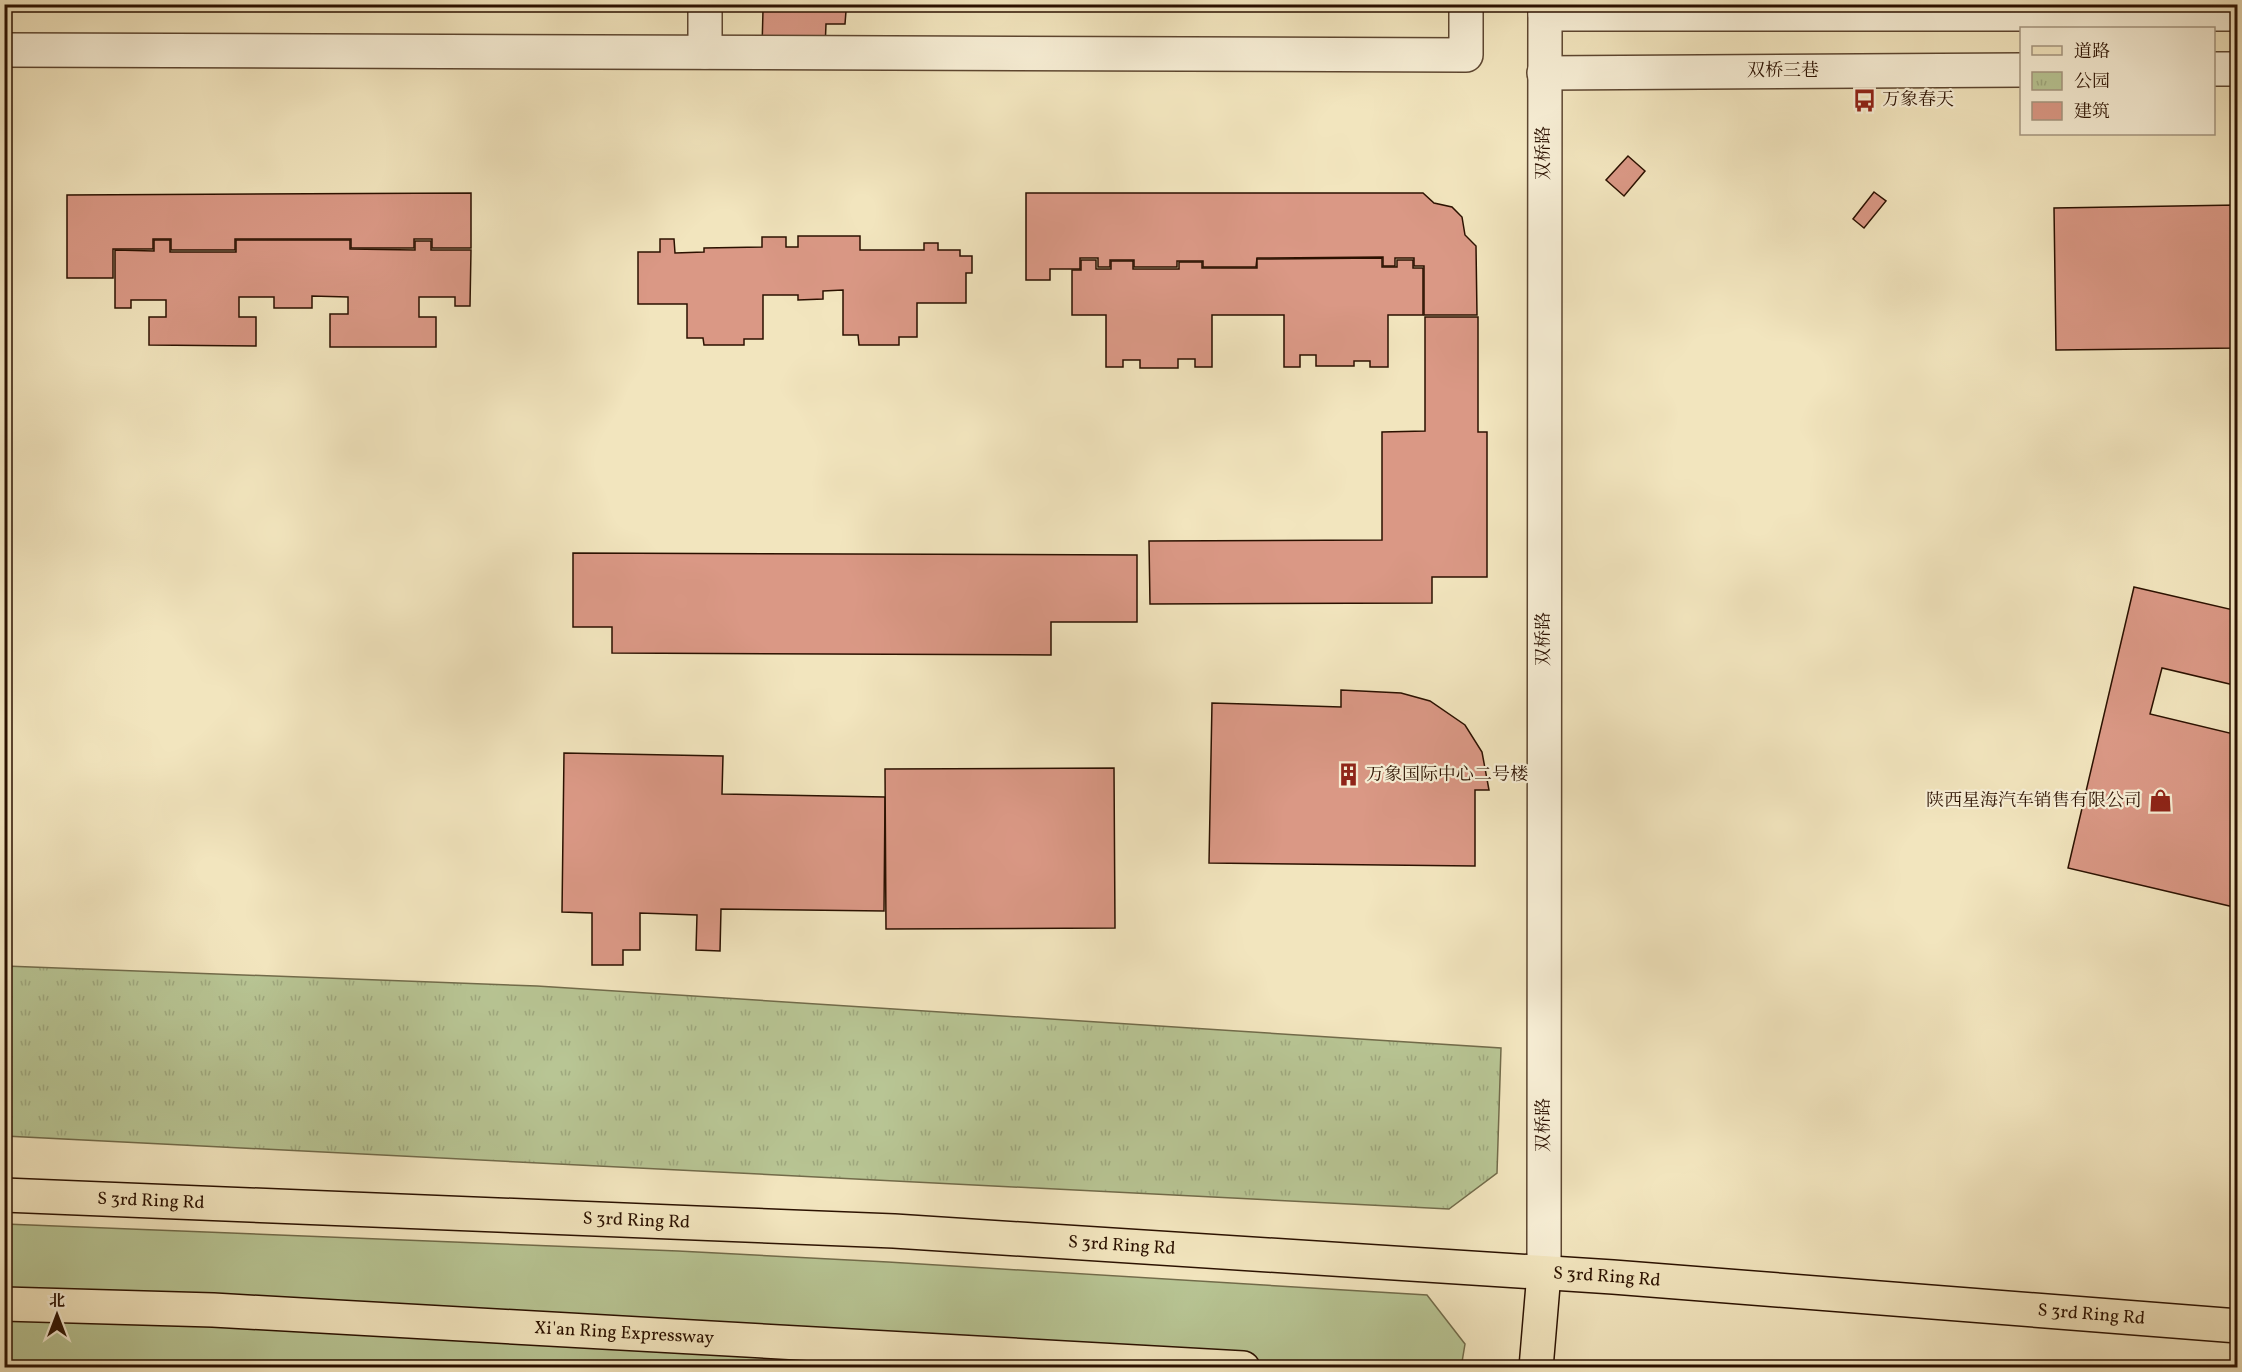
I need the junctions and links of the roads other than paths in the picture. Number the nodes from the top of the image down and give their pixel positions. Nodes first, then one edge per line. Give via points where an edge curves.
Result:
1 (705, 4) edge
2 (1466, 4) edge
3 (1545, 9) edge
4 (2238, 14) edge
5 (4, 50) edge
6 (705, 52) junction
7 (2215, 69) edge
8 (2238, 69) edge
9 (2020, 70) edge
10 (1544, 73) junction
11 (4, 1195) edge
12 (1544, 1273) junction
13 (4, 1304) edge
14 (2238, 1326) edge
15 (1243, 1368) edge
16 (1536, 1368) edge

1 - 6 street
2 - 6 street via 1466,55
3 - 4 street
3 - 10 street, 双桥路
5 - 6 street
7 - 8 street
9 - 10 street, 双桥三巷
10 - 12 street, 双桥路
11 - 12 main road, S 3rd Ring Rd via 894,1231
12 - 14 main road, S 3rd Ring Rd
12 - 16 main road
13 - 15 main road, Xi'an Ring Expressway via 225,1311

